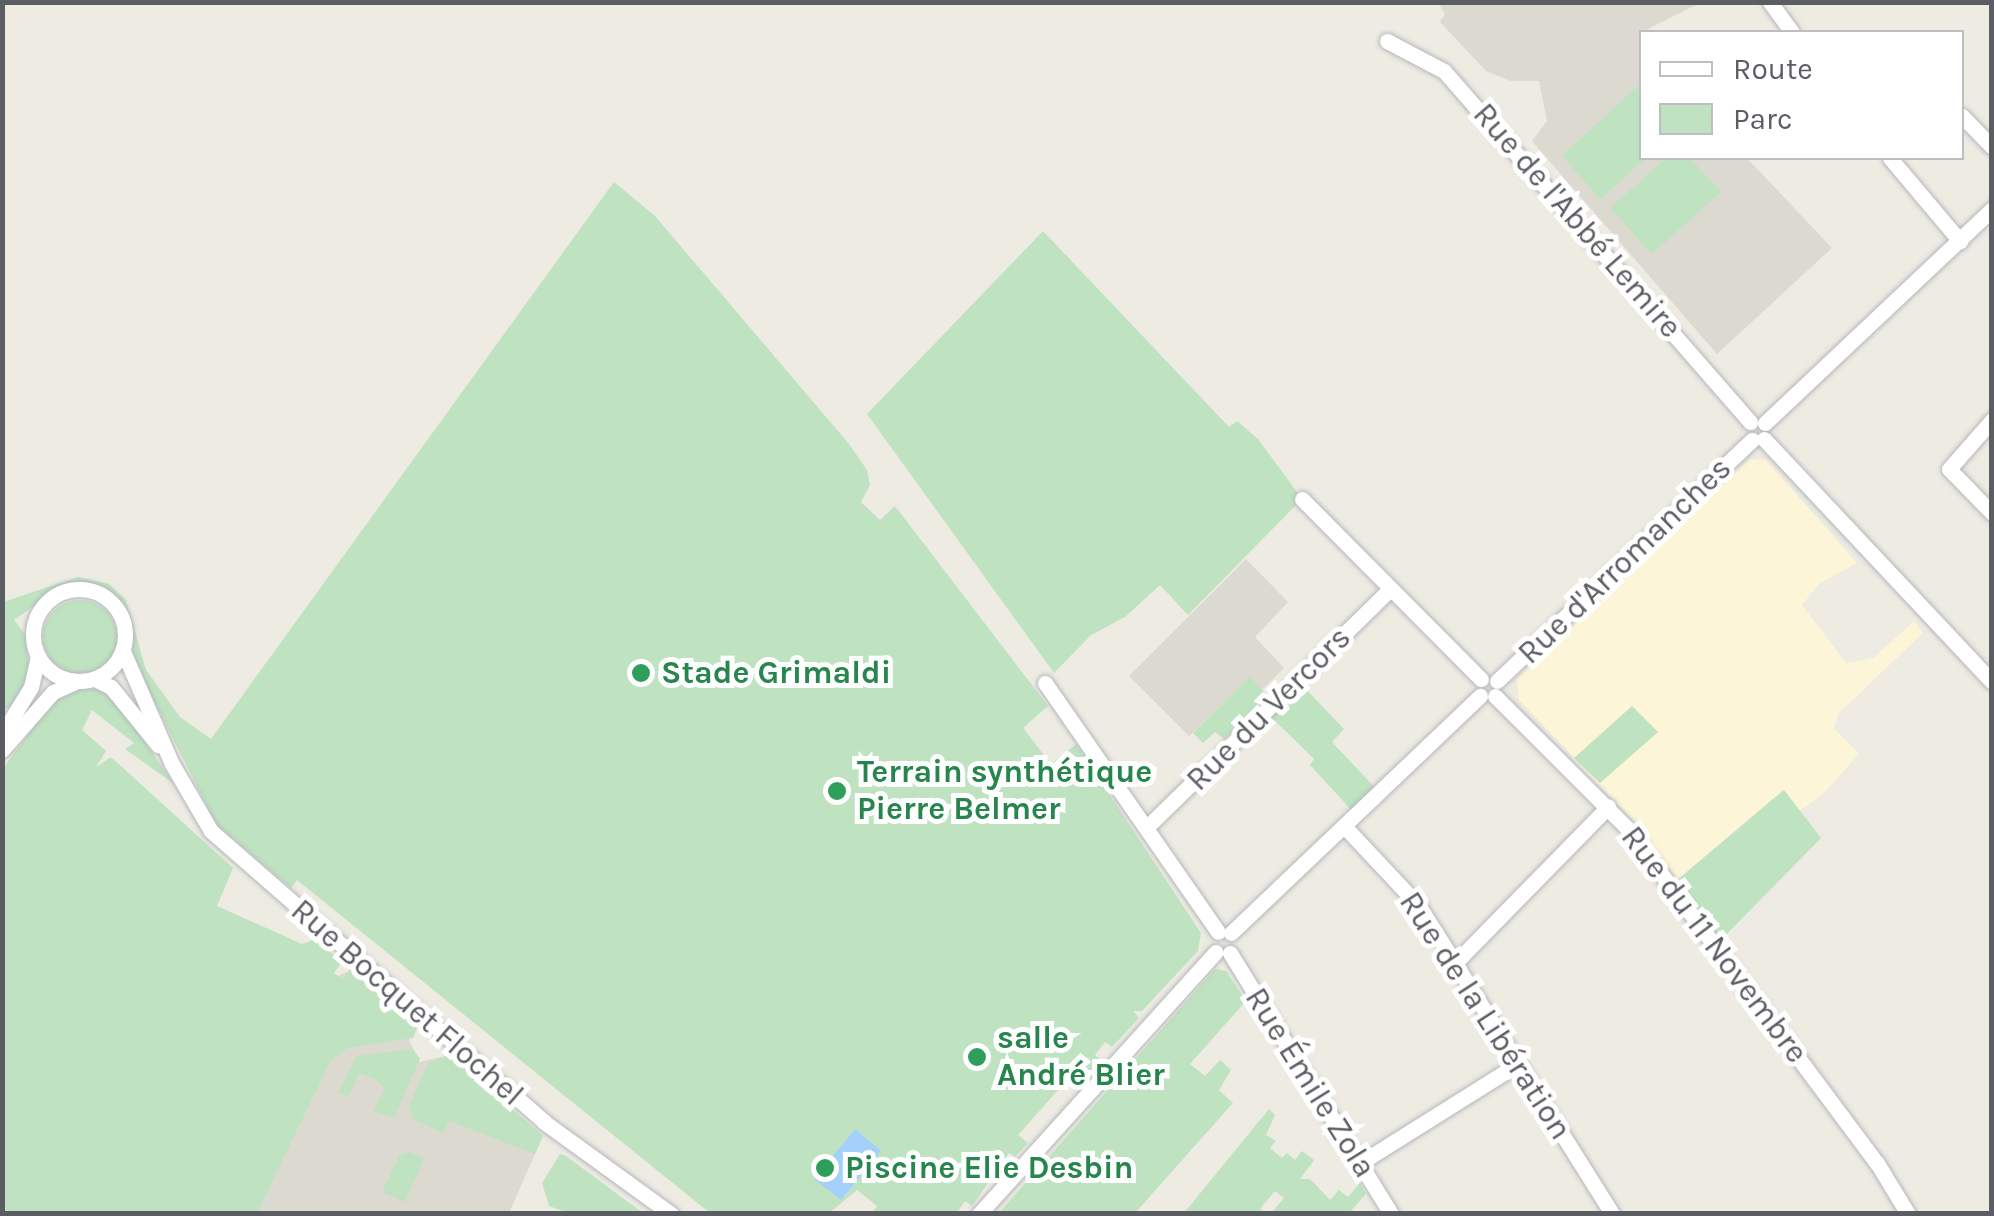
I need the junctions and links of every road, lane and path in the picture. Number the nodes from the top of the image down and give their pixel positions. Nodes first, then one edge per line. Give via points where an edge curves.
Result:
1 (1770, 2) edge
2 (1791, 30) edge
3 (1386, 41) dead end
4 (1964, 118) edge
5 (1992, 147) edge
6 (1892, 160) edge
7 (1992, 209) edge
8 (1960, 240) junction
9 (1992, 420) edge
10 (1758, 431) junction
11 (1302, 499) dead end
12 (1992, 513) edge
13 (1389, 590) junction
14 (123, 651) junction
15 (38, 657) junction
16 (95, 679) junction
17 (77, 682) junction
18 (1992, 682) edge
19 (1045, 683) dead end
20 (1488, 688) junction
21 (2, 734) edge
22 (2, 750) edge
23 (172, 764) junction
24 (1608, 806) junction
25 (1147, 827) junction
26 (1346, 828) junction
27 (1224, 933) junction
28 (1223, 952) junction
29 (1456, 964) junction
30 (1518, 1064) junction
31 (1360, 1164) junction
32 (671, 1214) edge
33 (979, 1214) edge
34 (1392, 1214) edge
35 (1612, 1214) edge
36 (1908, 1214) edge

1 - 2 street
3 - 10 street, Rue de l'Abbé Lemire via 1455,82
4 - 5 street
6 - 8 street
7 - 8 street, Rue d'Arromanches
8 - 10 street, Rue d'Arromanches
9 - 12 street via 1949,469
10 - 18 street, Rue de l'Abbé Lemire
10 - 20 street, Rue d'Arromanches
11 - 13 street, Rue du 11 Novembre
13 - 20 street, Rue du 11 Novembre
13 - 25 street, Rue du Vercors
14 - 15 street via 124,624 110,600 71,590 39,613 33,636
14 - 16 street
14 - 23 street, Rue Bocquet Flochel
15 - 17 street via 54,674
15 - 21 street via 31,688
16 - 17 street
16 - 23 street, Rue Bocquet Flochel via 129,706
17 - 22 street via 53,692
19 - 25 street
20 - 24 street, Rue du 11 Novembre
20 - 26 street, Rue d'Arromanches
23 - 32 street, Rue Bocquet Flochel via 203,820 245,862 544,1122
24 - 29 street
24 - 36 street, Rue du 11 Novembre via 1821,1086
25 - 27 street
26 - 27 street, Rue d'Arromanches
26 - 29 street, Rue de la Libération via 1419,906
27 - 28 street
28 - 31 street, Rue Émile Zola
28 - 33 street
29 - 30 street, Rue de la Libération
30 - 31 street
30 - 35 street, Rue de la Libération
31 - 34 street, Rue Émile Zola

